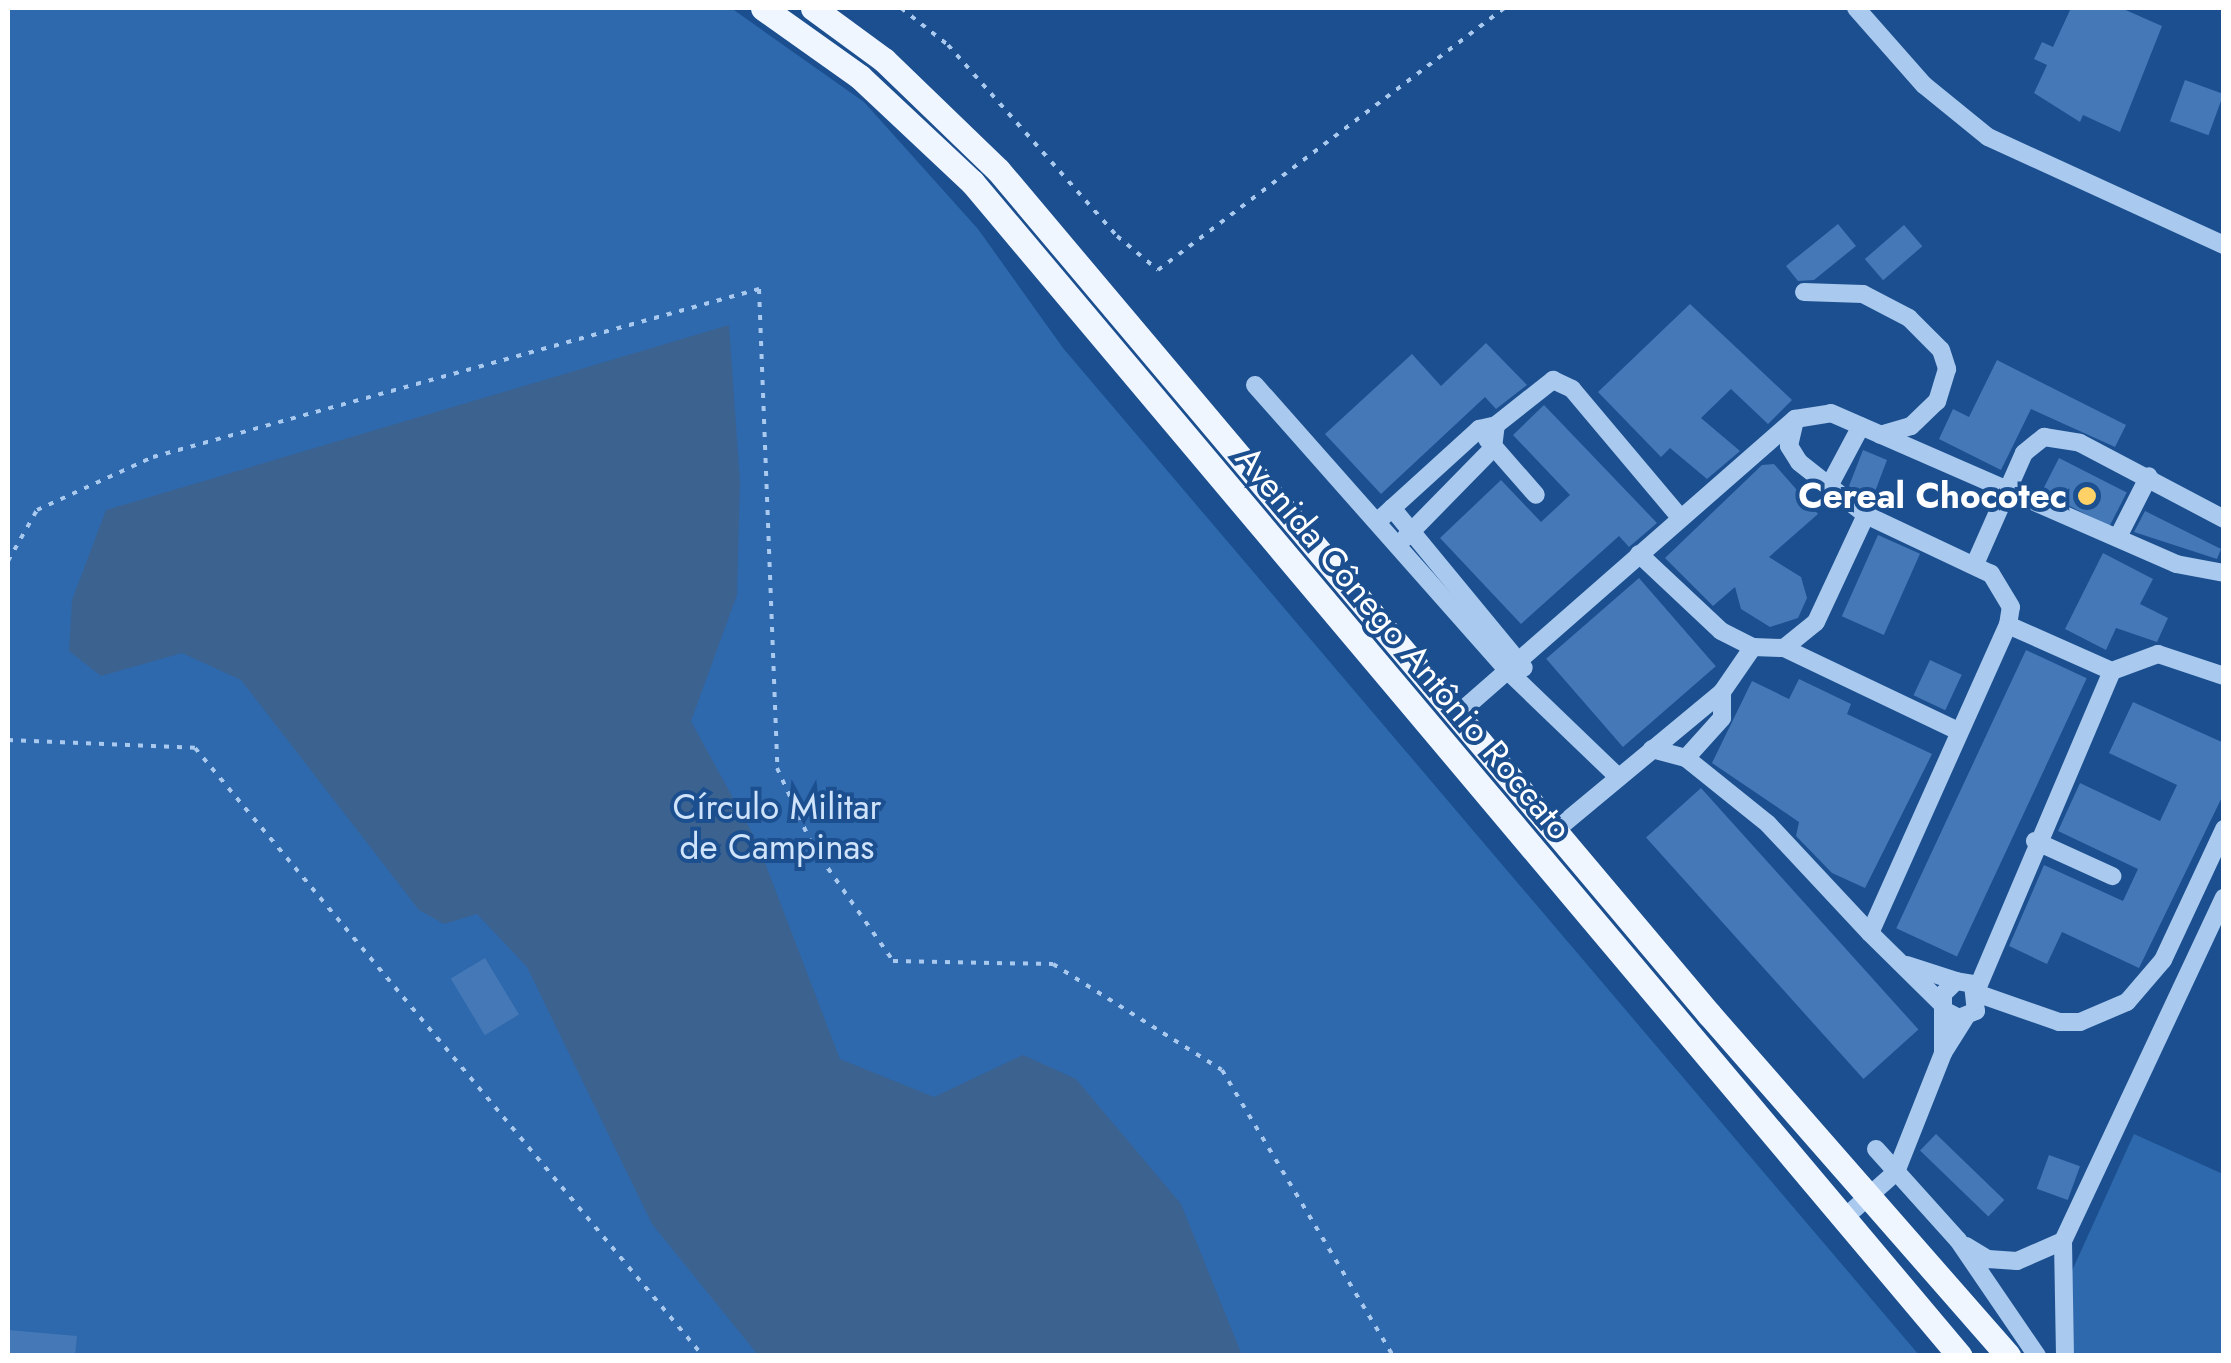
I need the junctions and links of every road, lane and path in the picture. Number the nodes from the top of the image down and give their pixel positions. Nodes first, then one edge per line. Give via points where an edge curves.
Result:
1 (763, 8) edge
2 (813, 8) edge
3 (901, 8) edge
4 (1504, 8) edge
5 (1856, 8) edge
6 (2224, 245) edge
7 (1804, 292) dead end
8 (1255, 384) dead end
9 (1795, 419) junction
10 (1861, 426) junction
11 (1487, 427) junction
12 (1880, 435) junction
13 (1493, 448) junction
14 (2149, 476) junction
15 (1828, 488) junction
16 (2009, 488) junction
17 (1536, 495) dead end
18 (1385, 514) junction
19 (1866, 514) junction
20 (1678, 515) junction
21 (2224, 519) edge
22 (1413, 529) junction
23 (2118, 537) junction
24 (1399, 546) junction
25 (1639, 554) junction
26 (8, 561) edge
27 (1975, 564) junction
28 (2224, 573) edge
29 (2008, 625) junction
30 (1754, 647) junction
31 (1784, 648) junction
32 (1516, 666) junction
33 (2112, 671) junction
34 (2224, 676) edge
35 (1722, 692) junction
36 (1458, 713) junction
37 (1956, 730) junction
38 (8, 740) edge
39 (1652, 749) junction
40 (1686, 758) junction
41 (1618, 777) junction
42 (1557, 829) junction
43 (2224, 829) edge
44 (2035, 840) junction
45 (2112, 876) dead end
46 (2224, 898) edge
47 (1870, 933) junction
48 (1907, 965) junction
49 (1963, 998) junction
50 (1876, 1149) dead end
51 (1896, 1172) junction
52 (1867, 1197) junction
53 (1843, 1219) junction
54 (1958, 1240) junction
55 (2063, 1242) junction
56 (703, 1356) edge
57 (1393, 1356) edge
58 (1960, 1356) edge
59 (2008, 1356) edge
60 (2037, 1356) edge
61 (2065, 1356) edge

1 - 53 main road, Avenida Cônego Antônio Roccato via 860,77 972,182
2 - 36 main road, Avenida Cônego Antônio Roccato via 884,60 998,170
3 - 4 path via 948,45 1116,236 1158,270
5 - 6 street via 1924,85 1988,137
7 - 12 street via 1863,294 1908,318 1941,350 1947,369 1936,400 1911,426
8 - 18 street
9 - 10 street via 1821,410
9 - 15 street via 1793,454
9 - 20 street
10 - 12 street
10 - 15 street
11 - 13 street
11 - 18 street
11 - 20 street via 1540,386 1566,384
12 - 16 street
13 - 17 street
13 - 22 street
14 - 16 street via 2080,443 2044,437 2024,454
14 - 21 street
14 - 23 street
15 - 19 street
16 - 23 street
16 - 27 street
18 - 22 street
18 - 24 street
19 - 27 street
19 - 31 street via 1816,622
20 - 25 street
22 - 24 street
22 - 32 street
23 - 28 street via 2193,570
24 - 32 street
25 - 30 street via 1707,620
25 - 32 street
26 - 57 path via 37,510 153,456 759,289 777,768 813,847 893,962 1052,964 1222,1070
27 - 29 street via 2005,591
29 - 33 street
29 - 37 street
30 - 31 street
30 - 35 street
31 - 37 street
32 - 36 street
32 - 41 street
33 - 34 street via 2158,654
33 - 44 street
35 - 39 street
35 - 40 street via 1722,718
36 - 42 main road, Avenida Cônego Antônio Roccato
37 - 47 street
38 - 56 path via 194,748
39 - 40 street
39 - 41 street
40 - 47 street via 1768,824
41 - 42 street
42 - 52 main road, Avenida Cônego Antônio Roccato
43 - 49 street via 2163,960 2126,1002 2080,1022
44 - 45 street
44 - 49 street
46 - 55 street
47 - 48 street
48 - 49 street
48 - 49 street
49 - 51 street
50 - 51 street
51 - 52 street
51 - 54 street
52 - 53 street
52 - 59 main road, Avenida Cônego Antônio Roccato
53 - 58 main road, Avenida Cônego Antônio Roccato
54 - 55 street via 2005,1261
54 - 60 street
55 - 61 street

